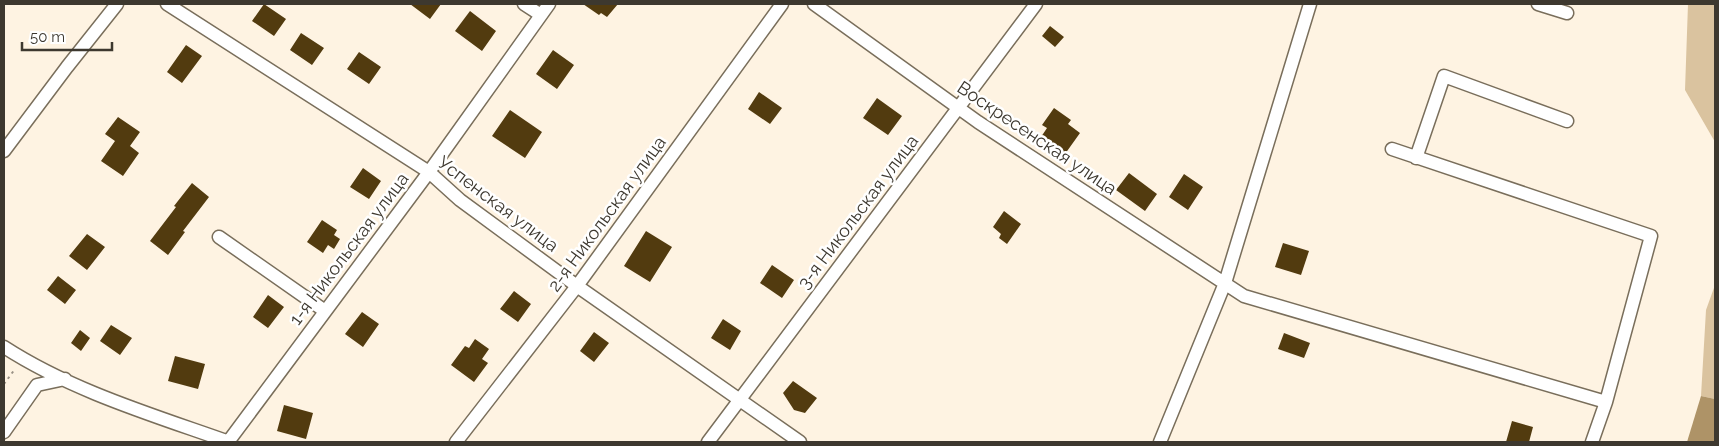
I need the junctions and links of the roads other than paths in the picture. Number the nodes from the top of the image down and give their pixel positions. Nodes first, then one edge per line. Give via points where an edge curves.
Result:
1 (117, 4) edge
2 (167, 4) edge
3 (524, 4) edge
4 (549, 4) edge
5 (782, 4) edge
6 (814, 4) edge
7 (1036, 4) edge
8 (1310, 4) edge
9 (1538, 4) edge
10 (1567, 13) dead end
11 (541, 15) junction
12 (959, 108) junction
13 (1567, 121) dead end
14 (1392, 149) dead end
15 (4, 151) edge
16 (1416, 158) junction
17 (428, 172) junction
18 (219, 237) dead end
19 (1225, 283) junction
20 (578, 286) junction
21 (325, 311) junction
22 (4, 347) edge
23 (65, 379) junction
24 (739, 400) junction
25 (1606, 402) junction
26 (4, 432) edge
27 (228, 442) edge
28 (456, 442) edge
29 (708, 442) edge
30 (800, 442) edge
31 (1160, 442) edge
32 (1592, 442) edge

1 - 15 street
2 - 17 street, Успенская улица
3 - 11 street
4 - 11 street, 1-я Никольская улица
5 - 20 street, 2-я Никольская улица
6 - 12 street, Воскресенская улица
7 - 12 street, 3-я Никольская улица
8 - 19 street
9 - 10 street
11 - 17 street, 1-я Никольская улица
12 - 19 street, Воскресенская улица
12 - 24 street, 3-я Никольская улица
13 - 16 street via 1444,76
14 - 16 street
16 - 25 street via 1651,236
17 - 20 street, Успенская улица via 460,200
17 - 21 street, 1-я Никольская улица
18 - 21 street
19 - 25 street, Воскресенская улица via 1244,296
19 - 31 street
20 - 24 street, Успенская улица
20 - 28 street, 2-я Никольская улица
21 - 27 street, 1-я Никольская улица
22 - 23 street
23 - 26 street via 37,385
23 - 27 street
24 - 29 street, 3-я Никольская улица
24 - 30 street, Успенская улица
25 - 32 street

